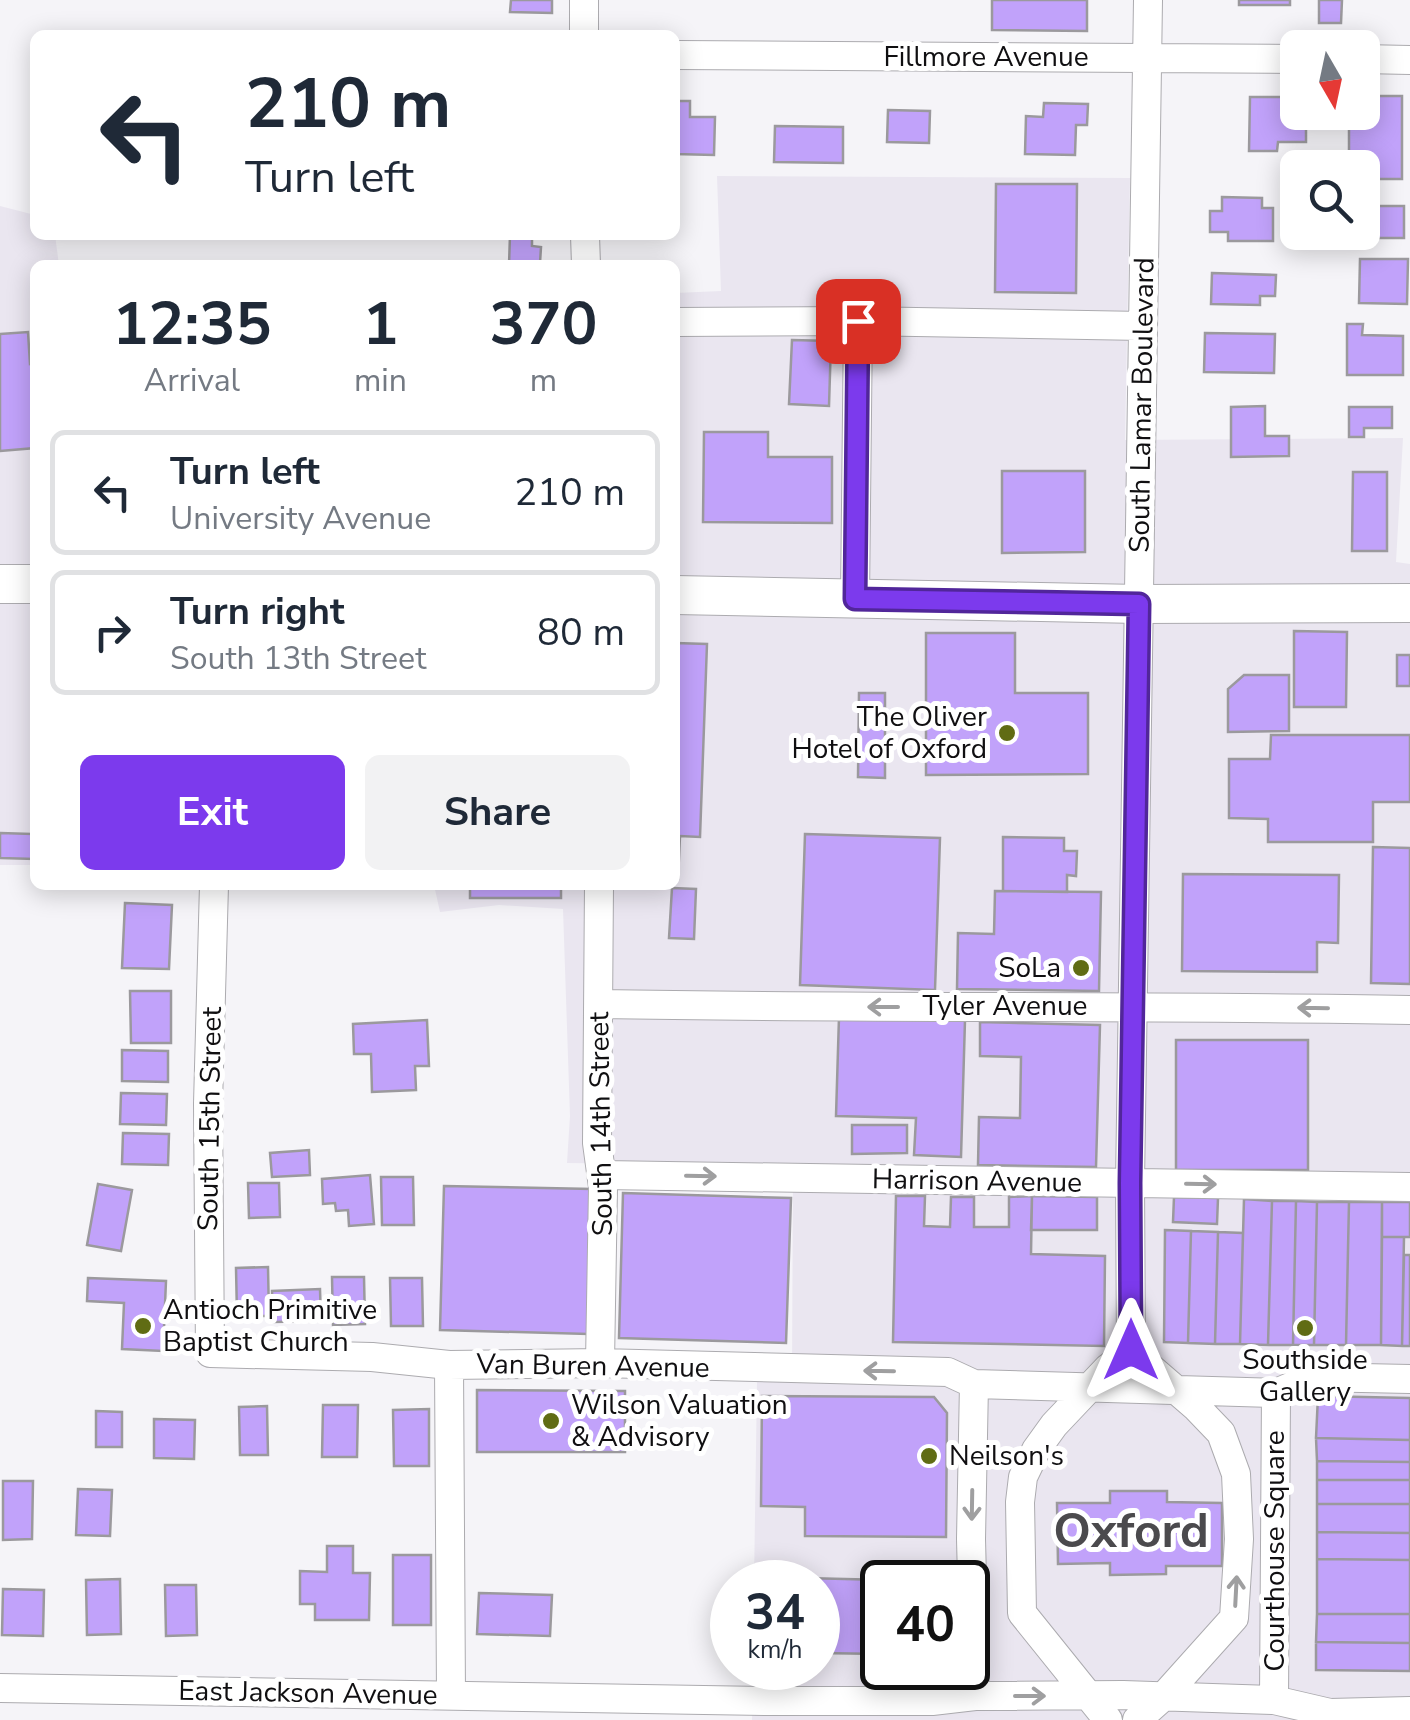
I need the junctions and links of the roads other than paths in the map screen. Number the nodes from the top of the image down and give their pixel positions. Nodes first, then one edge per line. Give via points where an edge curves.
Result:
1 (584, 0) edge
2 (1148, 0) edge
3 (584, 30) edge
4 (680, 55) edge
5 (1147, 58) junction
6 (1280, 59) edge
7 (1380, 60) edge
8 (1410, 60) edge
9 (858, 321) junction
10 (680, 322) edge
11 (1143, 326) junction
12 (0, 584) edge
13 (30, 584) edge
14 (680, 595) edge
15 (855, 599) junction
16 (1410, 603) edge
17 (1139, 604) junction
18 (214, 890) edge
19 (599, 890) edge
20 (600, 1004) junction
21 (1133, 1005) junction
22 (1410, 1010) edge
23 (603, 1174) junction
24 (1130, 1183) junction
25 (1410, 1188) edge
26 (1131, 1350) junction
27 (210, 1353) joint
28 (600, 1363) junction
29 (449, 1365) junction
30 (1410, 1379) edge
31 (974, 1384) junction
32 (1090, 1389) junction
33 (1176, 1391) junction
34 (1276, 1393) junction
35 (0, 1688) edge
36 (451, 1695) junction
37 (1085, 1695) junction
38 (975, 1696) junction
39 (1164, 1696) junction
40 (1274, 1700) junction
41 (593, 1710) edge
42 (765, 1710) edge
43 (1410, 1711) edge
44 (1108, 1720) edge
45 (1137, 1720) edge

1 - 3 street
2 - 5 street, South Lamar Boulevard
4 - 5 street, Fillmore Avenue
5 - 6 street, Fillmore Avenue
5 - 11 street, South Lamar Boulevard
7 - 8 street
9 - 10 street
9 - 11 street
9 - 15 street
11 - 17 street, South Lamar Boulevard
12 - 13 main road
14 - 15 main road
15 - 17 main road
16 - 17 main road
17 - 21 street, South Lamar Boulevard
18 - 27 street, South 15th Street
19 - 20 street, South 14th Street
21 -> 20 street, Tyler Avenue
20 - 23 street, South 14th Street
22 -> 21 street, Tyler Avenue
21 - 24 street, South Lamar Boulevard
23 -> 24 street, Harrison Avenue
23 - 28 street, South 14th Street
24 -> 25 street, Harrison Avenue
24 - 26 street, South Lamar Boulevard
26 - 32 street
26 - 33 street
27 - 29 street, Van Buren Avenue
28 - 29 street, Van Buren Avenue
31 -> 28 street, Van Buren Avenue via 948,1372
29 - 36 street
30 - 34 street via 1314,1377
31 - 32 street, Courthouse Square
31 -> 38 street
32 - 33 street, Courthouse Square
32 - 37 street via 1036,1450 1023,1478 1019,1535 1022,1613
33 - 34 street, Courthouse Square
39 -> 33 street, Courthouse Square via 1234,1618 1239,1539 1236,1474 1221,1433
34 - 40 street, Courthouse Square
35 - 36 street, East Jackson Avenue
36 - 41 street, East Jackson Avenue
38 -> 37 street, Courthouse Square
37 - 39 street, Courthouse Square
37 - 44 street
38 - 42 street, East Jackson Avenue
39 - 40 street, Courthouse Square
39 - 45 street
40 - 43 street via 1330,1712
41 - 42 street, East Jackson Avenue

